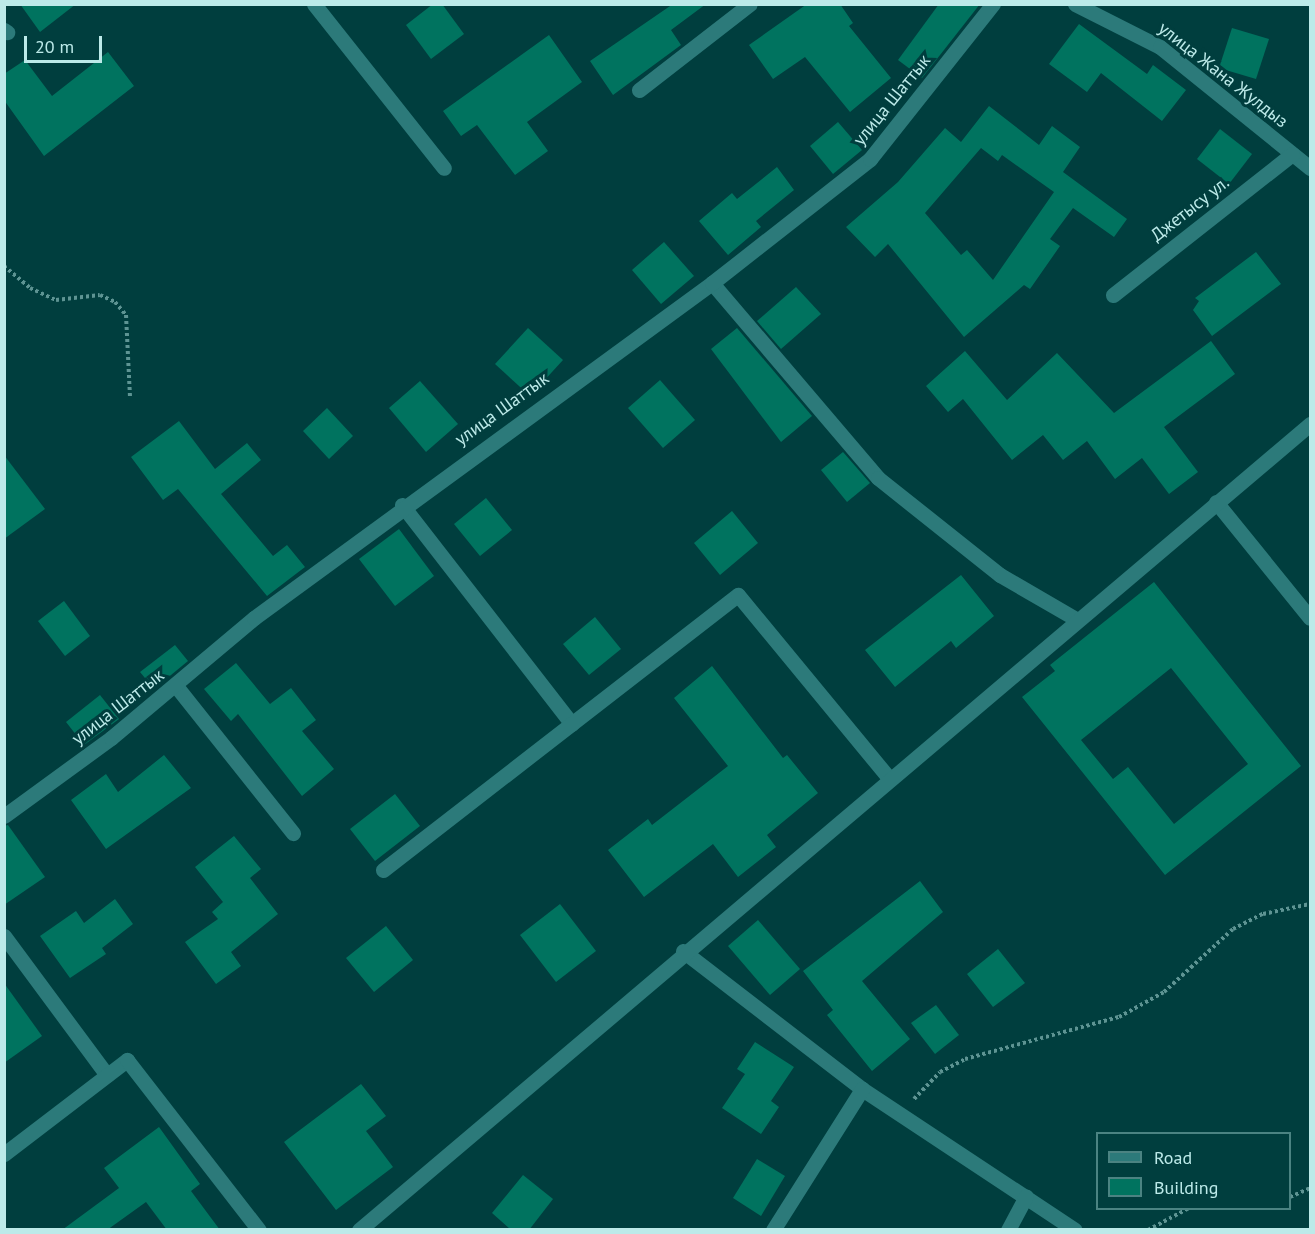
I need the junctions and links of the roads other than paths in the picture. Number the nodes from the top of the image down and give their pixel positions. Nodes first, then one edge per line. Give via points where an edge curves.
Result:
1 (314, 4) edge
2 (750, 4) edge
3 (993, 4) edge
4 (1075, 4) edge
5 (639, 90) dead end
6 (1292, 154) junction
7 (444, 168) dead end
8 (1311, 168) edge
9 (712, 283) junction
10 (1113, 295) dead end
11 (1311, 424) edge
12 (1216, 502) junction
13 (402, 505) junction
14 (1311, 618) edge
15 (1076, 619) junction
16 (176, 686) junction
17 (572, 724) junction
18 (888, 777) junction
19 (4, 816) edge
20 (293, 833) dead end
21 (382, 870) dead end
22 (4, 936) edge
23 (683, 951) junction
24 (107, 1075) junction
25 (862, 1089) junction
26 (4, 1154) edge
27 (1026, 1196) junction
28 (259, 1230) edge
29 (359, 1230) edge
30 (773, 1230) edge
31 (1008, 1230) edge
32 (1074, 1230) edge

1 - 7 street
2 - 5 street
3 - 9 street, улица Шаттык via 870,159
4 - 6 street, улица Жана Жулдыз via 1160,47
6 - 8 street, улица Жана Жулдыз
6 - 10 street, Джетысу ул.
9 - 13 street, улица Шаттык
9 - 15 street via 879,478 1000,575
11 - 12 street
12 - 14 street
12 - 15 street
13 - 16 street, улица Шаттык via 254,618
13 - 17 street
15 - 18 street
16 - 19 street, улица Шаттык
16 - 20 street
17 - 18 street via 738,595
17 - 21 street
18 - 23 street
22 - 24 street
23 - 25 street
23 - 29 street
24 - 26 street
24 - 28 street via 127,1059
25 - 27 street
25 - 30 street
27 - 31 street
27 - 32 street

